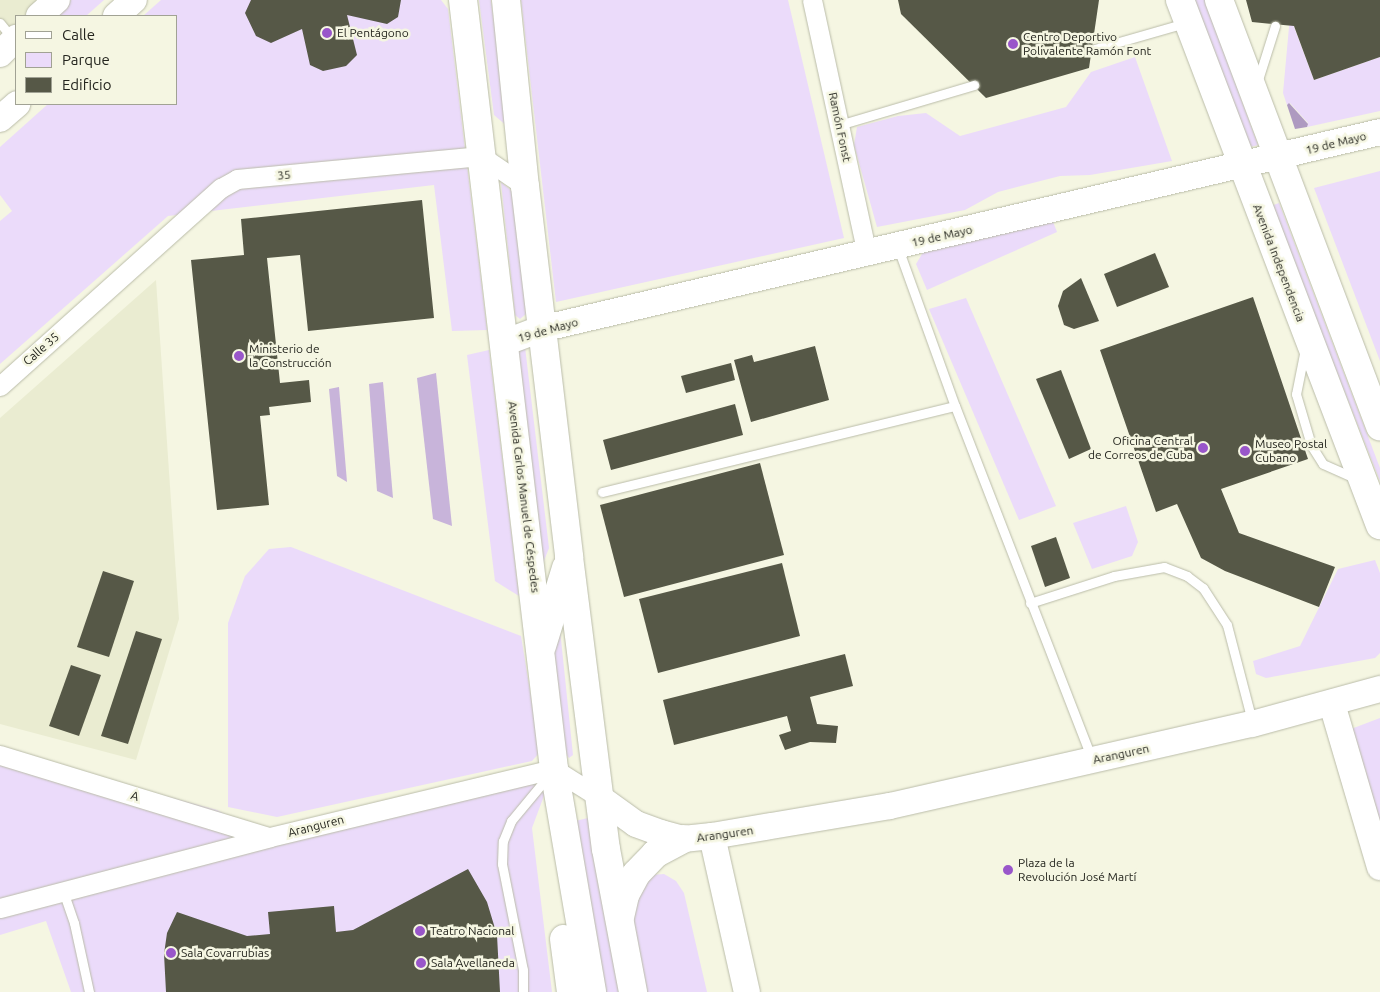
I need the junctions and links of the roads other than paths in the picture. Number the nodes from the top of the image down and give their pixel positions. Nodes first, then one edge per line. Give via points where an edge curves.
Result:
1 (57, 0) edge
2 (134, 0) edge
3 (506, 0) edge
4 (812, 0) edge
5 (1219, 0) edge
6 (462, 1) edge
7 (1184, 11) edge
8 (40, 15) edge
9 (117, 15) edge
10 (1275, 26) dead end
11 (1091, 50) dead end
12 (974, 85) dead end
13 (1254, 90) junction
14 (839, 125) junction
15 (1380, 132) edge
16 (481, 156) junction
17 (1279, 156) junction
18 (1243, 164) junction
19 (524, 186) junction
20 (898, 247) junction
21 (867, 255) junction
22 (83, 313) joint
23 (541, 329) junction
24 (504, 342) junction
25 (0, 386) edge
26 (955, 406) junction
27 (1380, 427) edge
28 (602, 492) dead end
29 (1380, 525) edge
30 (569, 557) junction
31 (1030, 603) junction
32 (542, 646) junction
33 (1380, 689) edge
34 (1332, 704) junction
35 (1252, 724) junction
36 (0, 755) edge
37 (1092, 760) junction
38 (554, 769) junction
39 (600, 798) junction
40 (560, 811) junction
41 (712, 836) junction
42 (270, 837) junction
43 (683, 839) junction
44 (1380, 868) edge
45 (63, 890) junction
46 (0, 908) edge
47 (619, 921) junction
48 (89, 992) edge
49 (523, 992) edge
50 (571, 992) edge
51 (592, 992) edge
52 (633, 992) edge
53 (747, 992) edge

1 - 8 street
2 - 9 street
3 - 19 main road
4 - 14 street, Ramón Fonst
5 - 13 main road
6 - 16 main road, Avenida Carlos Manuel de Céspedes
7 - 11 lane
7 - 18 main road, Avenida Independencia
10 - 13 lane
12 - 14 lane
13 - 17 main road
14 - 21 street, Ramón Fonst
15 - 17 street, 19 de Mayo
16 - 19 street
16 - 22 street, 35 via 237,179 221,188
16 - 24 main road, Avenida Carlos Manuel de Céspedes
17 - 18 street, 19 de Mayo
17 - 27 main road
18 - 20 street, 19 de Mayo
18 - 29 main road, Avenida Independencia
19 - 23 main road
20 - 21 street, 19 de Mayo
20 - 26 lane
21 - 23 street, 19 de Mayo
22 - 25 street, Calle 35
23 - 24 street, 19 de Mayo
23 - 30 main road
24 - 32 main road, Avenida Carlos Manuel de Céspedes
26 - 28 lane
26 - 31 lane
30 - 32 main road
30 - 39 main road
31 - 35 lane via 1114,576 1164,566 1187,576 1203,588 1227,625
31 - 37 lane
32 - 38 main road, Avenida Carlos Manuel de Céspedes
33 - 34 street, Aranguren
34 - 35 street, Aranguren
34 - 44 street
35 - 37 street, Aranguren
36 - 42 street, A
37 - 41 street, Aranguren via 890,806
38 - 39 street, Aranguren
38 - 40 main road, Avenida Carlos Manuel de Céspedes
38 - 42 street, Aranguren
38 - 49 lane via 511,821 503,841 502,864 523,970
39 - 43 street, Aranguren via 636,824
39 - 47 main road
40 - 50 main road via 557,885
40 - 51 main road, Avenida Carlos Manuel de Céspedes
41 - 43 street, Aranguren
41 - 53 street
42 - 45 street, Aranguren
43 - 47 main road via 655,854 636,874 625,896
45 - 46 street, Aranguren
45 - 48 lane via 74,923
47 - 52 main road

